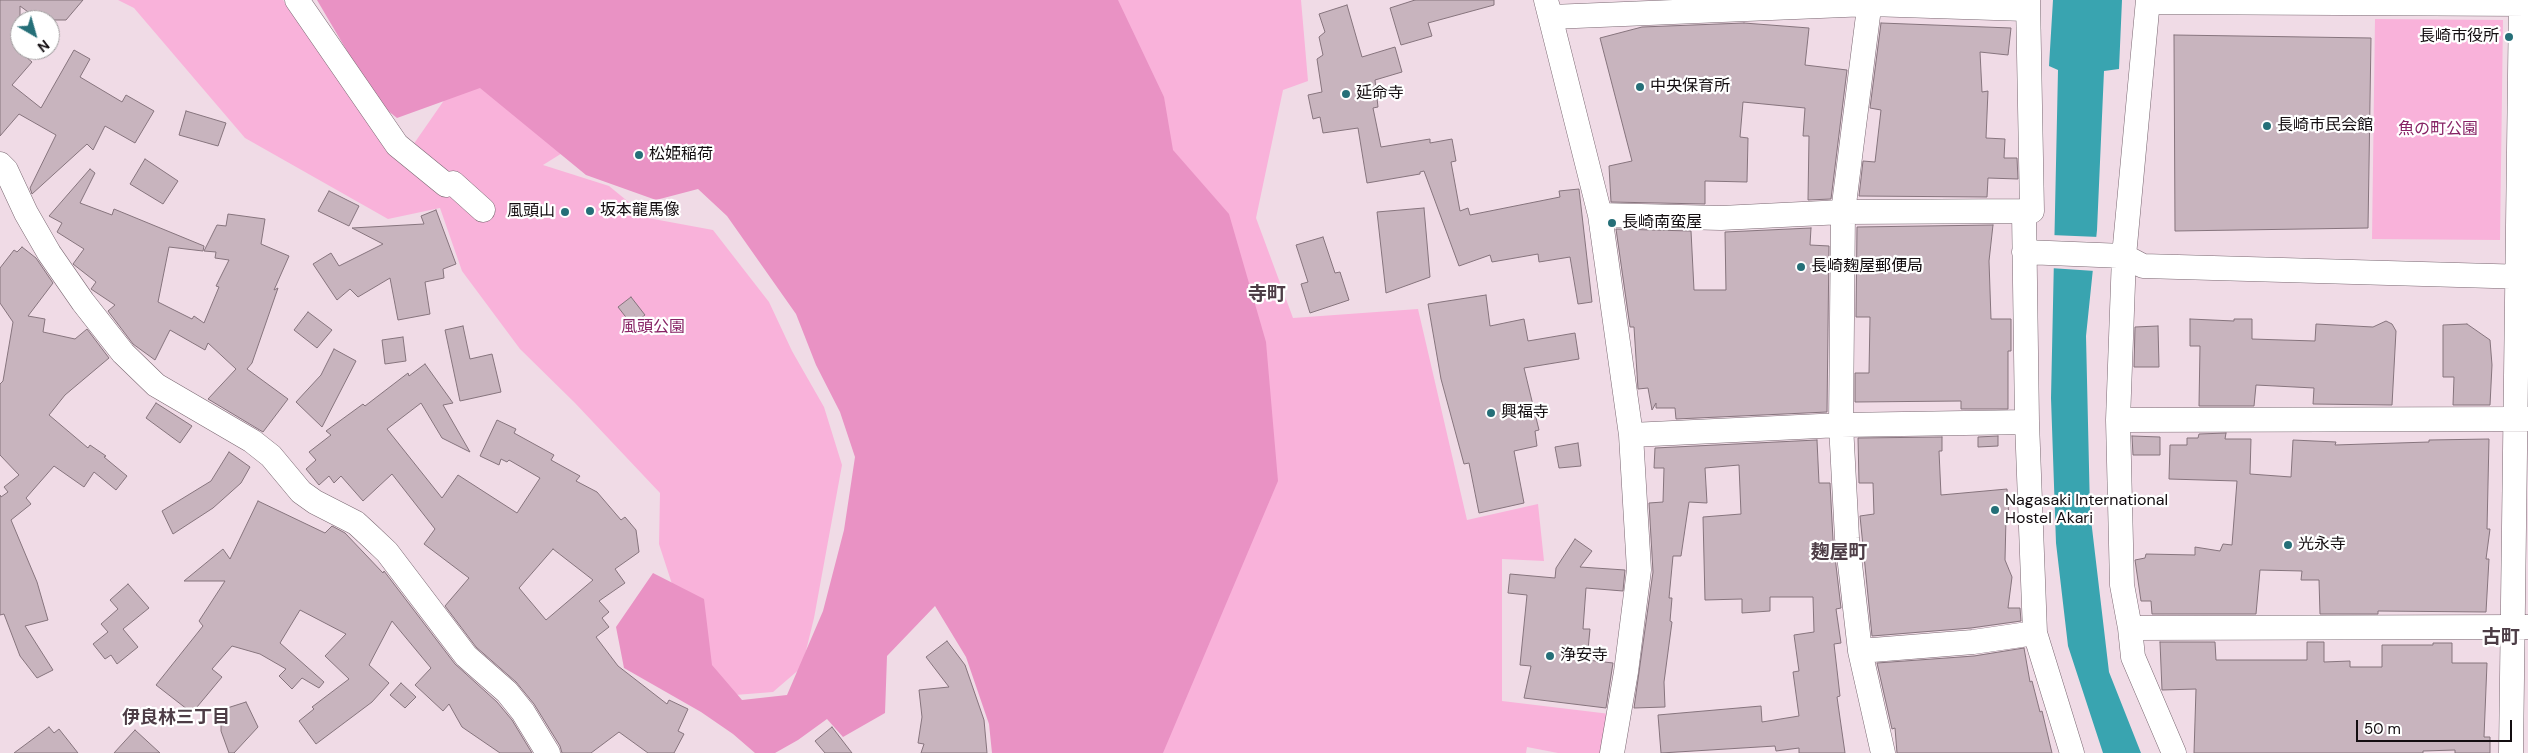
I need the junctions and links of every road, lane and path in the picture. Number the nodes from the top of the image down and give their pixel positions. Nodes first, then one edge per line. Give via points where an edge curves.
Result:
1 (297, 0) edge
2 (2148, 1) edge
3 (1869, 2) edge
4 (2524, 3) edge
5 (2027, 5) edge
6 (1548, 9) edge
7 (0, 164) edge
8 (483, 210) dead end
9 (1843, 212) junction
10 (2024, 212) junction
11 (1600, 215) junction
12 (2024, 252) junction
13 (2124, 256) junction
14 (2522, 278) edge
15 (2522, 419) edge
16 (2118, 420) junction
17 (2027, 422) junction
18 (1841, 425) junction
19 (1631, 435) junction
20 (2130, 628) junction
21 (2521, 628) edge
22 (2035, 633) junction
23 (1860, 651) junction
24 (548, 753) edge
25 (1612, 753) edge
26 (1883, 753) edge
27 (2072, 753) edge
28 (2174, 753) edge
29 (2511, 753) edge

1 - 8 street via 397,145 446,185 453,183
2 - 4 street
2 - 13 street
3 - 5 street
3 - 6 street
3 - 9 street
4 - 14 street
5 - 10 street via 2032,211
6 - 11 street
7 - 24 street via 49,253 123,353 156,386 252,441 271,456 301,492 356,523 369,535 387,552 466,656 507,692
9 - 10 street
9 - 11 street via 1721,218
9 - 18 street
10 - 12 street
11 - 19 street
12 - 13 street
12 - 17 street
13 - 14 street via 2143,266
13 - 16 street
14 - 15 street
15 - 16 street
15 - 21 street
16 - 20 street via 2122,585
17 - 18 street
17 - 22 street
18 - 19 street
18 - 23 street via 1847,538
19 - 25 street via 1639,570
20 - 21 street
20 - 28 street via 2133,657
21 - 29 street
22 - 23 street via 1973,642
22 - 27 street
23 - 26 street

